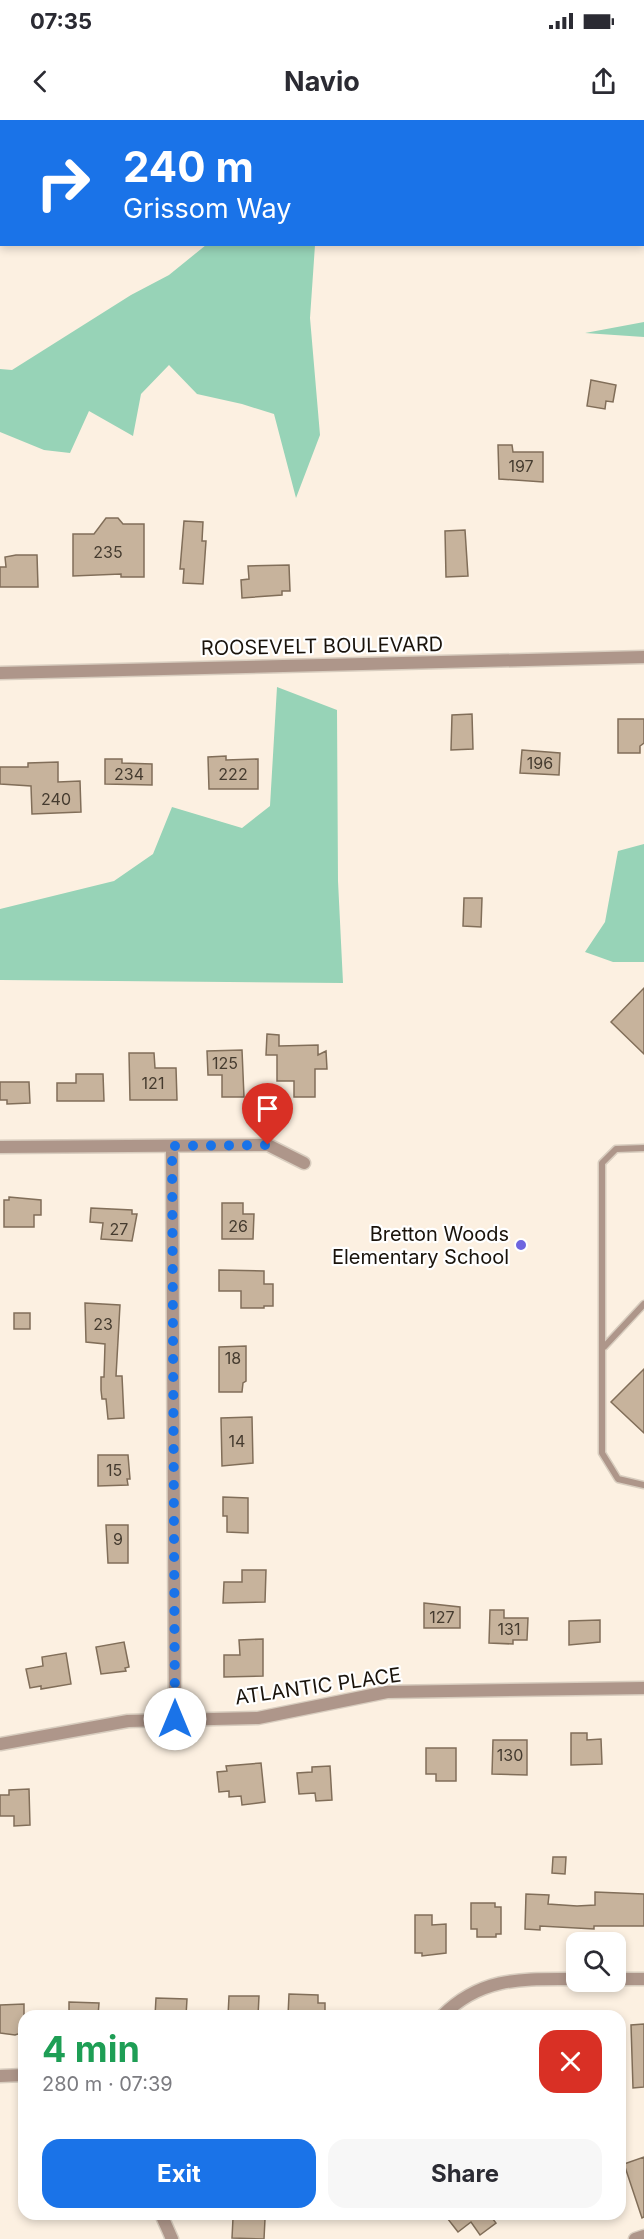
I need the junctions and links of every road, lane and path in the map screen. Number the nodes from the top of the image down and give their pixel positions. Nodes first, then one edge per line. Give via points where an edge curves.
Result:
1 (644, 657) edge
2 (0, 673) edge
3 (172, 1146) junction
4 (0, 1147) edge
5 (644, 1148) edge
6 (304, 1163) dead end
7 (644, 1304) edge
8 (604, 1347) junction
9 (644, 1485) edge
10 (644, 1688) edge
11 (175, 1719) junction
12 (0, 1744) edge
13 (566, 1979) edge
14 (626, 1979) edge
15 (644, 1979) edge
16 (449, 2010) edge
17 (18, 2075) edge
18 (0, 2076) edge
19 (163, 2220) edge
20 (644, 2236) edge
21 (171, 2239) edge
22 (635, 2239) edge

1 - 2 street, ROOSEVELT BOULEVARD
3 - 4 street
3 - 6 street via 268,1145
3 - 11 street
5 - 8 lane via 616,1149 602,1162
7 - 8 lane
8 - 9 lane via 602,1453 618,1479
10 - 11 street, ATLANTIC PLACE via 387,1692 258,1718
11 - 12 street, ATLANTIC PLACE via 92,1725
13 - 16 street via 496,1983 467,1994
14 - 15 street
17 - 18 street
19 - 21 street
20 - 22 street

